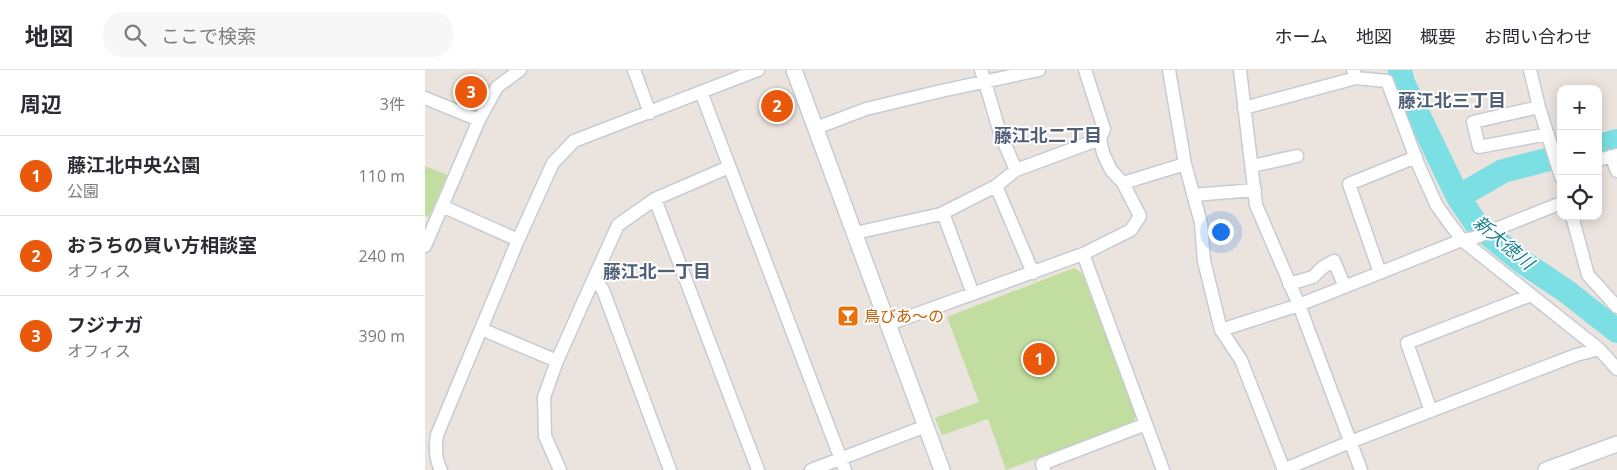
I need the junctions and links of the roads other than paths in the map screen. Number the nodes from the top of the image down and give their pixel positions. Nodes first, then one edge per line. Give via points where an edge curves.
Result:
1 (520, 70) edge
2 (634, 70) edge
3 (758, 70) edge
4 (794, 70) edge
5 (981, 70) edge
6 (1039, 70) edge
7 (1085, 70) edge
8 (1169, 70) edge
9 (1240, 70) edge
10 (1530, 70) edge
11 (1355, 74) edge
12 (985, 82) junction
13 (701, 92) junction
14 (425, 98) edge
15 (1539, 107) junction
16 (1244, 108) junction
17 (650, 113) junction
18 (479, 120) junction
19 (816, 128) junction
20 (1548, 134) junction
21 (1100, 139) junction
22 (1614, 155) edge
23 (1297, 156) dead end
24 (1416, 157) junction
25 (1602, 159) edge
26 (1557, 163) edge
27 (1185, 164) junction
28 (1252, 166) junction
29 (729, 167) junction
30 (1017, 170) junction
31 (1617, 170) edge
32 (1123, 183) junction
33 (996, 186) junction
34 (1255, 190) junction
35 (1193, 195) junction
36 (655, 199) junction
37 (1557, 205) edge
38 (442, 206) junction
39 (943, 213) junction
40 (1573, 220) edge
41 (855, 234) junction
42 (1468, 239) junction
43 (519, 240) junction
44 (425, 246) edge
45 (1083, 254) junction
46 (1033, 272) junction
47 (1380, 273) junction
48 (593, 278) junction
49 (1289, 284) junction
50 (1345, 287) junction
51 (973, 294) junction
52 (1531, 295) junction
53 (1299, 306) junction
54 (1617, 307) edge
55 (889, 324) junction
56 (481, 329) junction
57 (1221, 330) junction
58 (1599, 349) junction
59 (557, 362) junction
60 (1617, 369) edge
61 (1431, 411) junction
62 (1146, 424) junction
63 (926, 426) junction
64 (1350, 442) junction
65 (1617, 444) edge
66 (430, 447) edge
67 (843, 464) edge
68 (441, 470) edge
69 (560, 470) edge
70 (670, 470) edge
71 (758, 470) edge
72 (811, 470) edge
73 (942, 470) edge
74 (1044, 470) edge
75 (1163, 470) edge
76 (1283, 470) edge
77 (1361, 470) edge
78 (1546, 470) edge

1 - 18 street via 497,87
2 - 17 street
3 - 13 street
4 - 19 street
5 - 12 street
6 - 12 street
7 - 21 street via 1104,129
8 - 27 street
9 - 16 street
10 - 15 street
11 - 16 street
11 - 24 street via 1387,81
12 - 19 street via 866,109
12 - 30 street via 1000,133
13 - 17 street
13 - 29 street
14 - 18 street
15 - 20 street
15 - 20 street via 1473,122 1479,147
16 - 28 street
17 - 43 street via 574,141 553,163
18 - 38 street
19 - 41 street
20 - 26 street
21 - 30 street
21 - 32 street via 1111,170
22 - 25 street
22 - 31 street
23 - 28 street
24 - 42 street via 1437,206
24 - 47 street via 1349,184
27 - 32 street
27 - 35 street
28 - 34 street
29 - 36 street
29 - 67 street
30 - 33 street
32 - 45 street via 1140,216 1131,230
33 - 39 street
33 - 46 street
34 - 35 street
34 - 49 street via 1256,205
35 - 57 street via 1201,223 1204,261
36 - 48 street via 618,225
36 - 71 street
37 - 42 street
38 - 43 street
38 - 44 street
39 - 41 street
39 - 51 street
40 - 54 street via 1588,275
41 - 55 street
42 - 47 street
42 - 52 street
43 - 56 street
45 - 46 street
45 - 62 street
46 - 51 street
47 - 50 street
48 - 59 street
48 - 70 street via 603,290
49 - 50 street via 1313,277 1334,261
49 - 53 street
50 - 53 street
51 - 55 street
52 - 58 street
52 - 61 street via 1407,343
53 - 57 street
53 - 64 street
55 - 63 street
56 - 59 street
56 - 66 street
57 - 76 street via 1241,360
58 - 60 street
58 - 61 street
59 - 69 street via 544,397 545,436
61 - 64 street
62 - 74 street via 1042,464
62 - 75 street
63 - 67 street
63 - 73 street
64 - 76 street
64 - 77 street
65 - 78 street
66 - 68 street
67 - 72 street

